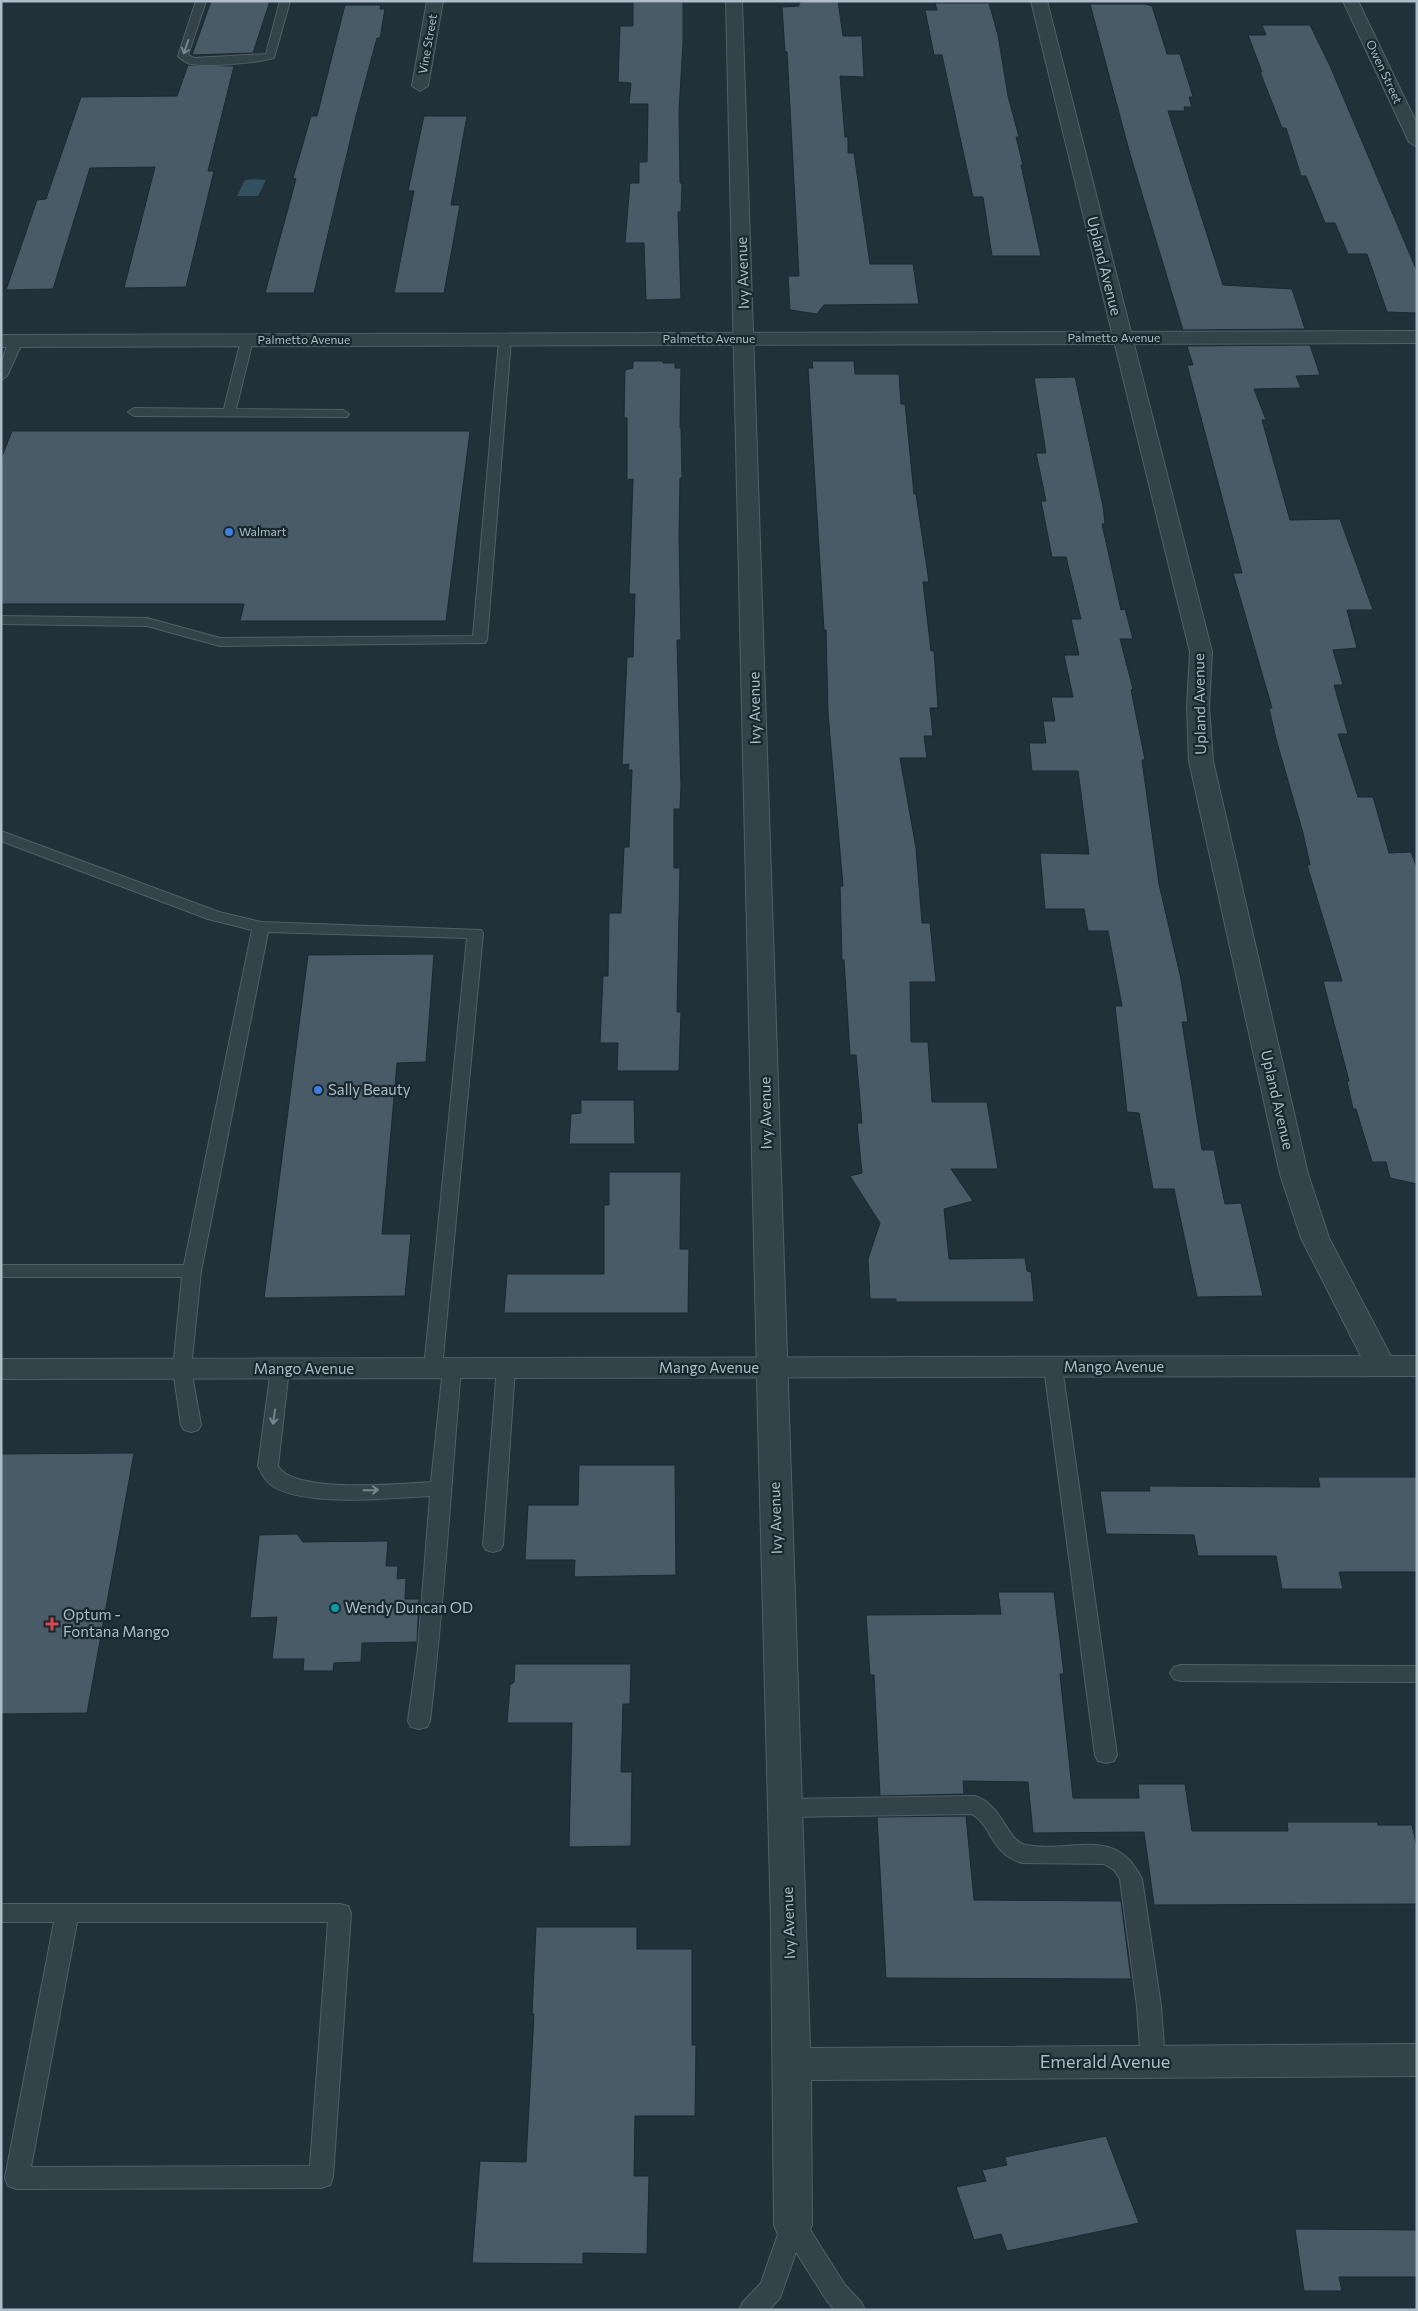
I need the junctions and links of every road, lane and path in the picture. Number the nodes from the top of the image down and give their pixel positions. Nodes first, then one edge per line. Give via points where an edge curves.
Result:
1 (201, 1) edge
2 (285, 1) edge
3 (435, 1) edge
4 (734, 1) edge
5 (1039, 1) edge
6 (1350, 1) edge
7 (420, 86) dead end
8 (1417, 142) edge
9 (1417, 337) edge
10 (745, 338) junction
11 (1122, 338) junction
12 (246, 340) junction
13 (506, 340) junction
14 (9, 341) edge
15 (1, 376) edge
16 (134, 412) dead end
17 (229, 413) junction
18 (343, 414) dead end
19 (1, 620) edge
20 (1, 836) edge
21 (262, 927) junction
22 (1, 1271) edge
23 (192, 1271) junction
24 (1381, 1366) junction
25 (1417, 1366) edge
26 (1053, 1367) junction
27 (442, 1368) junction
28 (506, 1368) junction
29 (772, 1368) junction
30 (1, 1369) edge
31 (182, 1369) junction
32 (280, 1369) junction
33 (191, 1425) dead end
34 (441, 1489) junction
35 (493, 1545) dead end
36 (1181, 1673) dead end
37 (1417, 1674) edge
38 (419, 1721) dead end
39 (1106, 1755) dead end
40 (785, 1808) junction
41 (1, 1913) edge
42 (67, 1913) junction
43 (1417, 2060) edge
44 (1153, 2061) junction
45 (794, 2064) junction
46 (793, 2225) junction
47 (752, 2310) edge
48 (852, 2310) edge

1 -> 2 lane via 183,56 192,61 270,56
3 - 7 street, Vine Street
4 - 10 street, Ivy Avenue
5 - 11 street, Upland Avenue
6 - 8 street, Owen Street
9 - 11 street, Palmetto Avenue
10 - 11 street, Palmetto Avenue
10 - 13 street, Palmetto Avenue
10 - 29 street, Ivy Avenue
11 - 24 street, Upland Avenue via 1201,652 1198,707 1201,761 1294,1174 1316,1238
12 - 13 street, Palmetto Avenue
12 - 14 street, Palmetto Avenue
12 - 17 lane
13 - 19 lane via 480,640 220,642 147,622
14 - 15 lane
16 - 17 lane
17 - 18 lane
20 - 21 lane via 214,916
21 - 23 lane
21 - 27 lane via 475,933
22 - 23 lane
23 - 31 lane
24 - 25 street, Mango Avenue
24 - 26 street, Mango Avenue
26 - 29 street, Mango Avenue
26 - 39 lane
27 - 28 street, Mango Avenue
27 - 32 street, Mango Avenue
27 - 34 lane
28 - 29 street, Mango Avenue
28 - 35 lane
29 - 40 street, Ivy Avenue
30 - 31 street, Mango Avenue
31 - 32 street, Mango Avenue
31 - 33 lane
32 -> 34 lane via 268,1466 272,1475 298,1488
34 - 38 lane
36 - 37 lane
40 - 44 lane via 975,1805 987,1813 1003,1842 1022,1854 1116,1859 1124,1865 1131,1879 1149,2006
40 - 45 street, Ivy Avenue
41 - 42 lane
42 - 42 lane via 340,1913 321,2177 17,2178
43 - 44 street, Emerald Avenue
44 - 45 street, Emerald Avenue
45 - 46 street, Ivy Avenue
46 - 47 lane via 771,2290
46 - 48 lane via 836,2293

